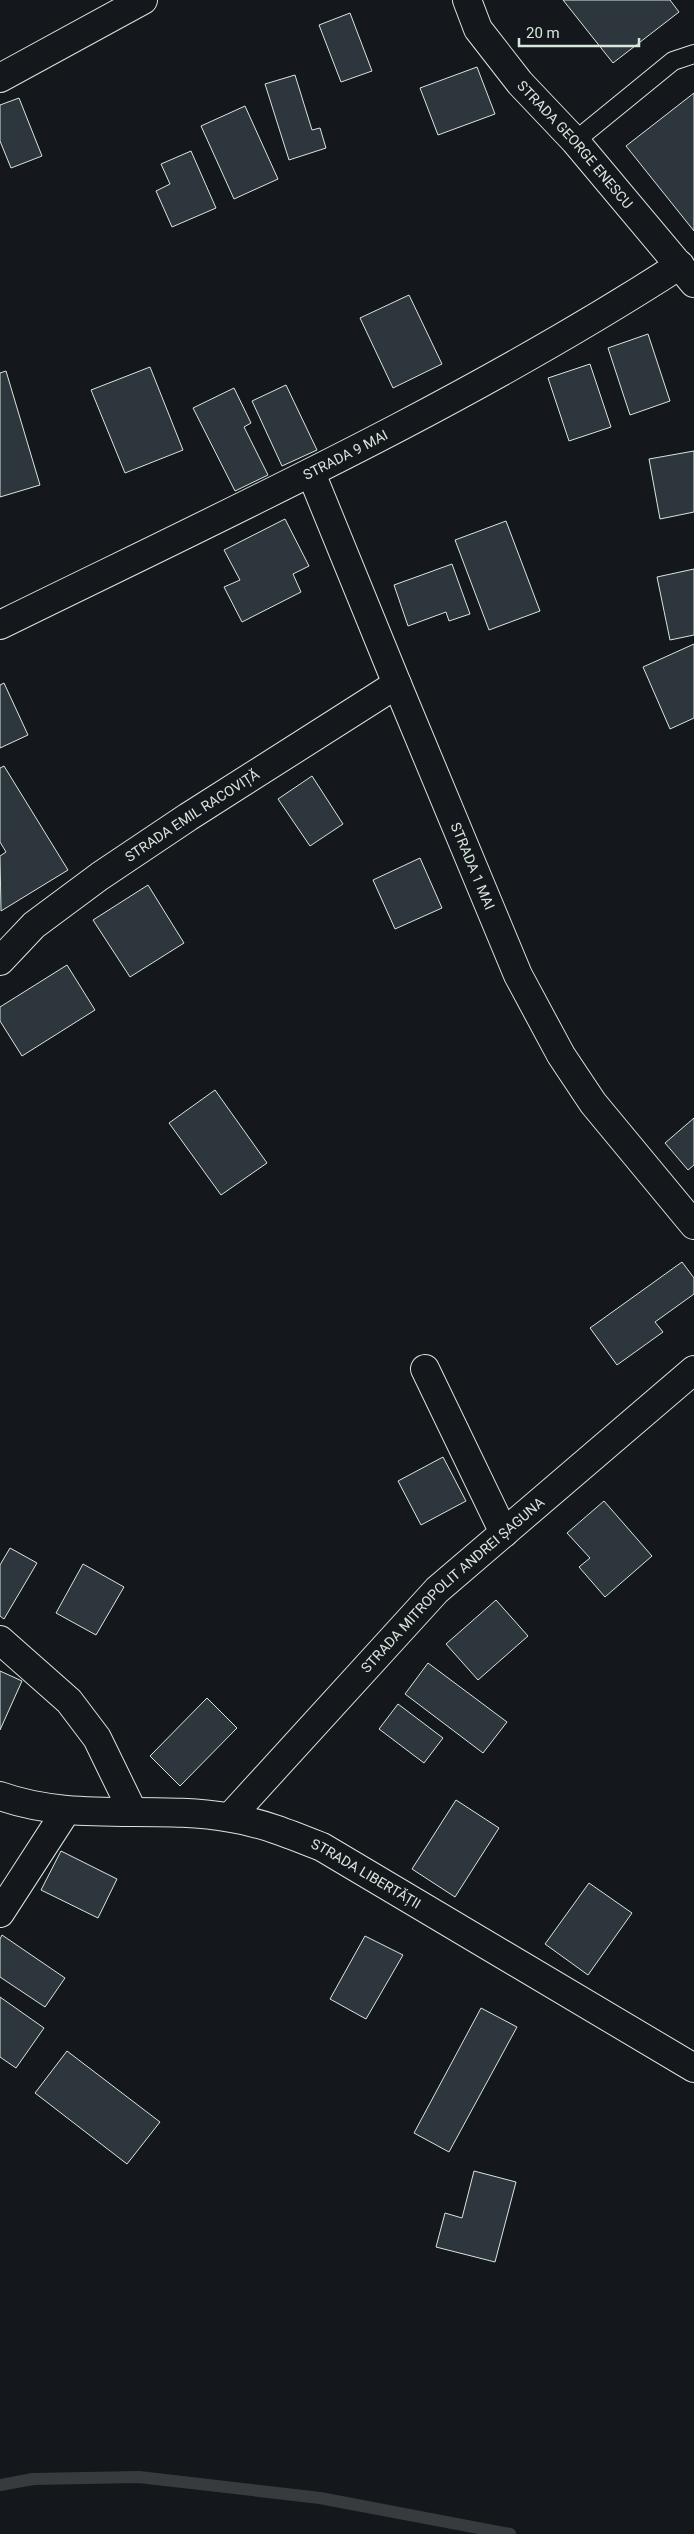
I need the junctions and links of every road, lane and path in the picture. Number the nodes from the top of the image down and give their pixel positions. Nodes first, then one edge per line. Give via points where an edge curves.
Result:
1 (143, 0) edge
2 (467, 0) edge
3 (694, 54) edge
4 (0, 78) edge
5 (575, 141) junction
6 (687, 274) edge
7 (311, 473) junction
8 (0, 625) edge
9 (397, 684) junction
10 (0, 961) edge
11 (694, 1225) edge
12 (425, 1369) dead end
13 (694, 1370) edge
14 (504, 1533) junction
15 (0, 1640) edge
16 (0, 1796) edge
17 (66, 1811) junction
18 (133, 1812) junction
19 (230, 1817) junction
20 (0, 1913) edge
21 (694, 2068) edge

1 - 4 street
2 - 5 street, STRADA GEORGE ENESCU via 478,29 520,83
3 - 5 lane via 673,61
5 - 6 street, STRADA GEORGE ENESCU
6 - 7 street, STRADA 9 MAI
7 - 8 street, STRADA 9 MAI
7 - 9 street, STRADA 1 MAI
9 - 10 street, STRADA EMIL RACOVIȚĂ via 100,876 34,925
9 - 11 street, STRADA 1 MAI via 518,974 561,1055 618,1134
12 - 14 street
13 - 14 street, STRADA MITROPOLIT ANDREI ȘAGUNA
14 - 19 street, STRADA MITROPOLIT ANDREI ȘAGUNA via 437,1590
15 - 18 street via 69,1701 97,1738
16 - 17 street, STRADA LIBERTĂȚII via 22,1804
17 - 18 street, STRADA LIBERTĂȚII
17 - 20 street
18 - 19 street, STRADA LIBERTĂȚII
19 - 21 street, STRADA LIBERTĂȚII via 278,1829 322,1847

